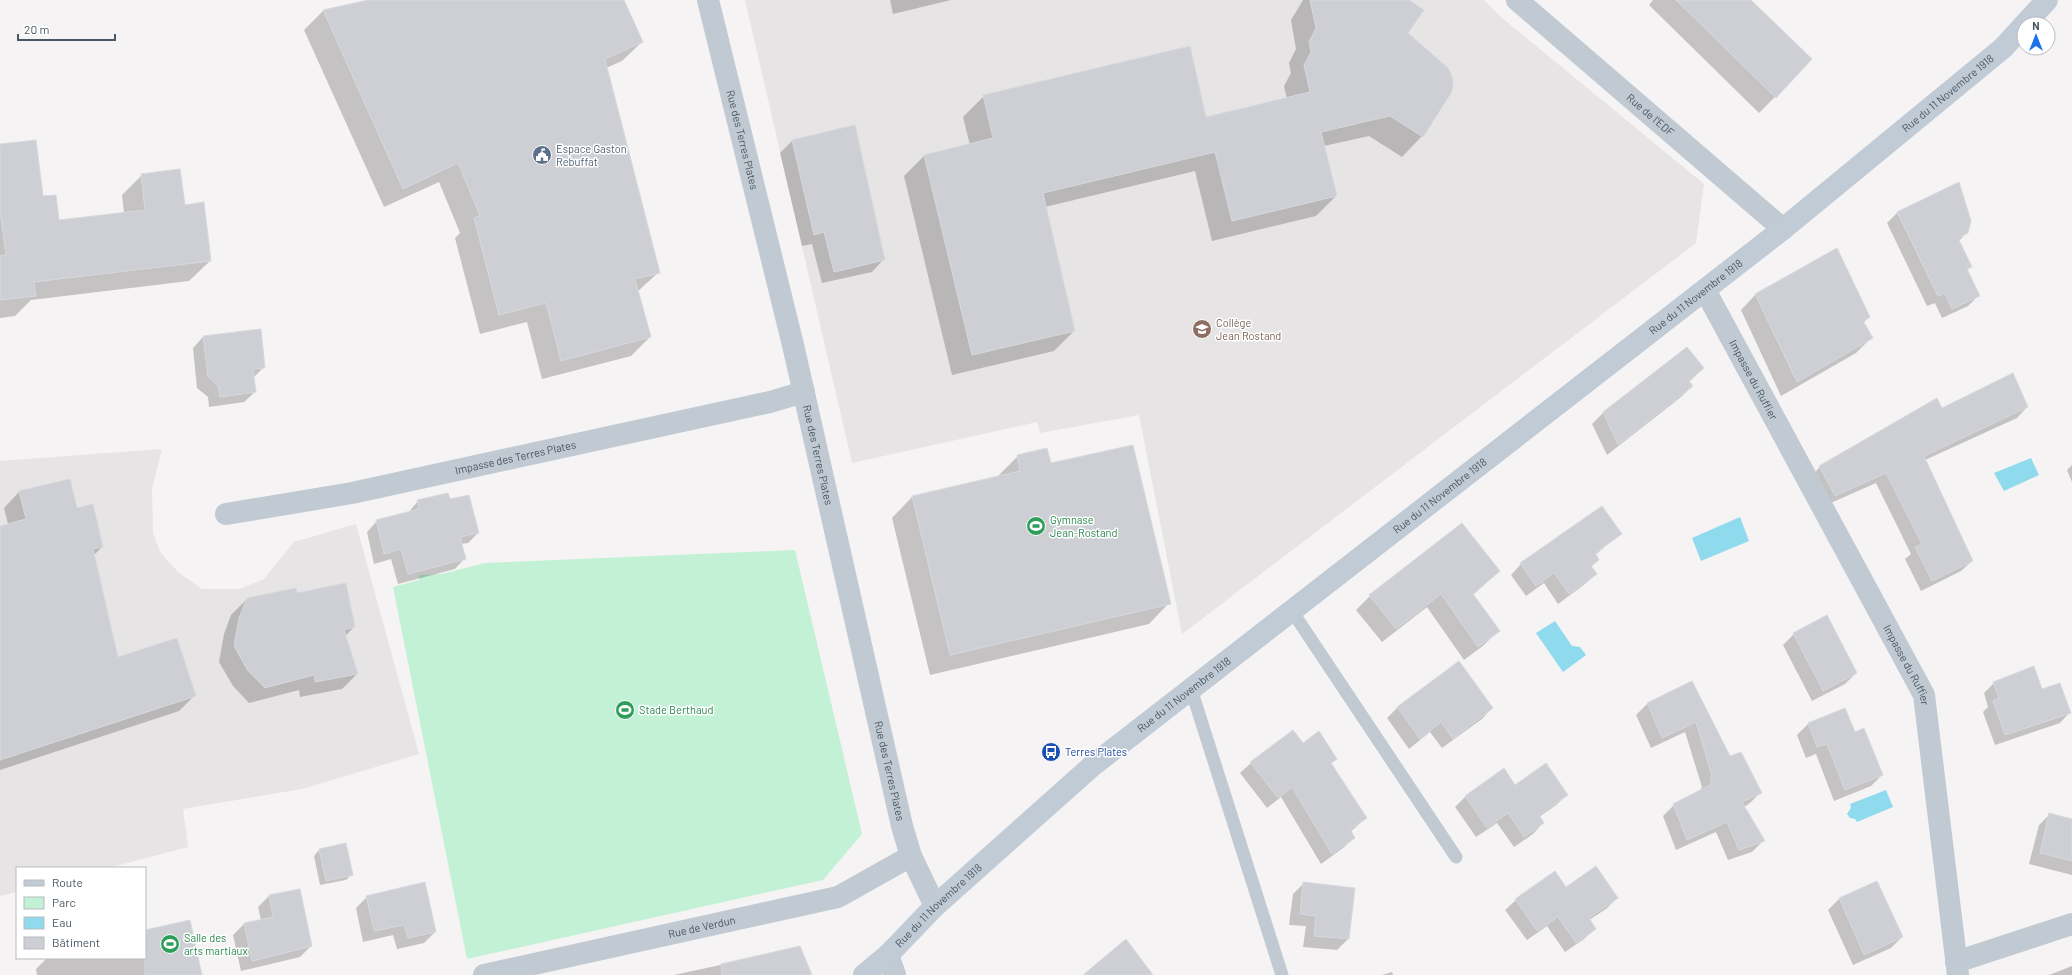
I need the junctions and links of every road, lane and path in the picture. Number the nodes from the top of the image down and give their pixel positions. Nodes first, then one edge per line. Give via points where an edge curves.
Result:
1 (708, 0) edge
2 (1517, 0) edge
3 (2047, 0) edge
4 (2033, 16) edge
5 (2016, 35) edge
6 (1783, 229) junction
7 (1705, 290) junction
8 (804, 392) junction
9 (226, 514) dead end
10 (1292, 611) junction
11 (1191, 689) junction
12 (911, 856) junction
13 (1456, 857) dead end
14 (935, 906) junction
15 (2072, 924) edge
16 (888, 955) junction
17 (1957, 969) edge
18 (493, 973) edge
19 (864, 975) edge
20 (895, 975) edge
21 (1282, 975) edge

1 - 8 street, Rue des Terres Plates
2 - 6 street, Rue de l'EDF
3 - 4 main road, Rue du 11 Novembre 1918
5 - 6 main road, Rue du 11 Novembre 1918 via 2004,48
6 - 7 main road, Rue du 11 Novembre 1918
7 - 10 main road, Rue du 11 Novembre 1918
7 - 17 street, Impasse du Ruffier via 1924,695
8 - 9 street, Impasse des Terres Plates via 770,402 352,493
8 - 12 street, Rue des Terres Plates via 892,786
10 - 11 main road, Rue du 11 Novembre 1918
10 - 13 lane
11 - 14 main road, Rue du 11 Novembre 1918 via 1092,766
11 - 21 lane
12 - 14 street, Rue des Terres Plates
12 - 18 street, Rue de Verdun via 838,897
14 - 16 main road, Rue du 11 Novembre 1918
15 - 17 street, Impasse du Ruffier
16 - 19 main road, Rue du 11 Novembre 1918
16 - 20 street

